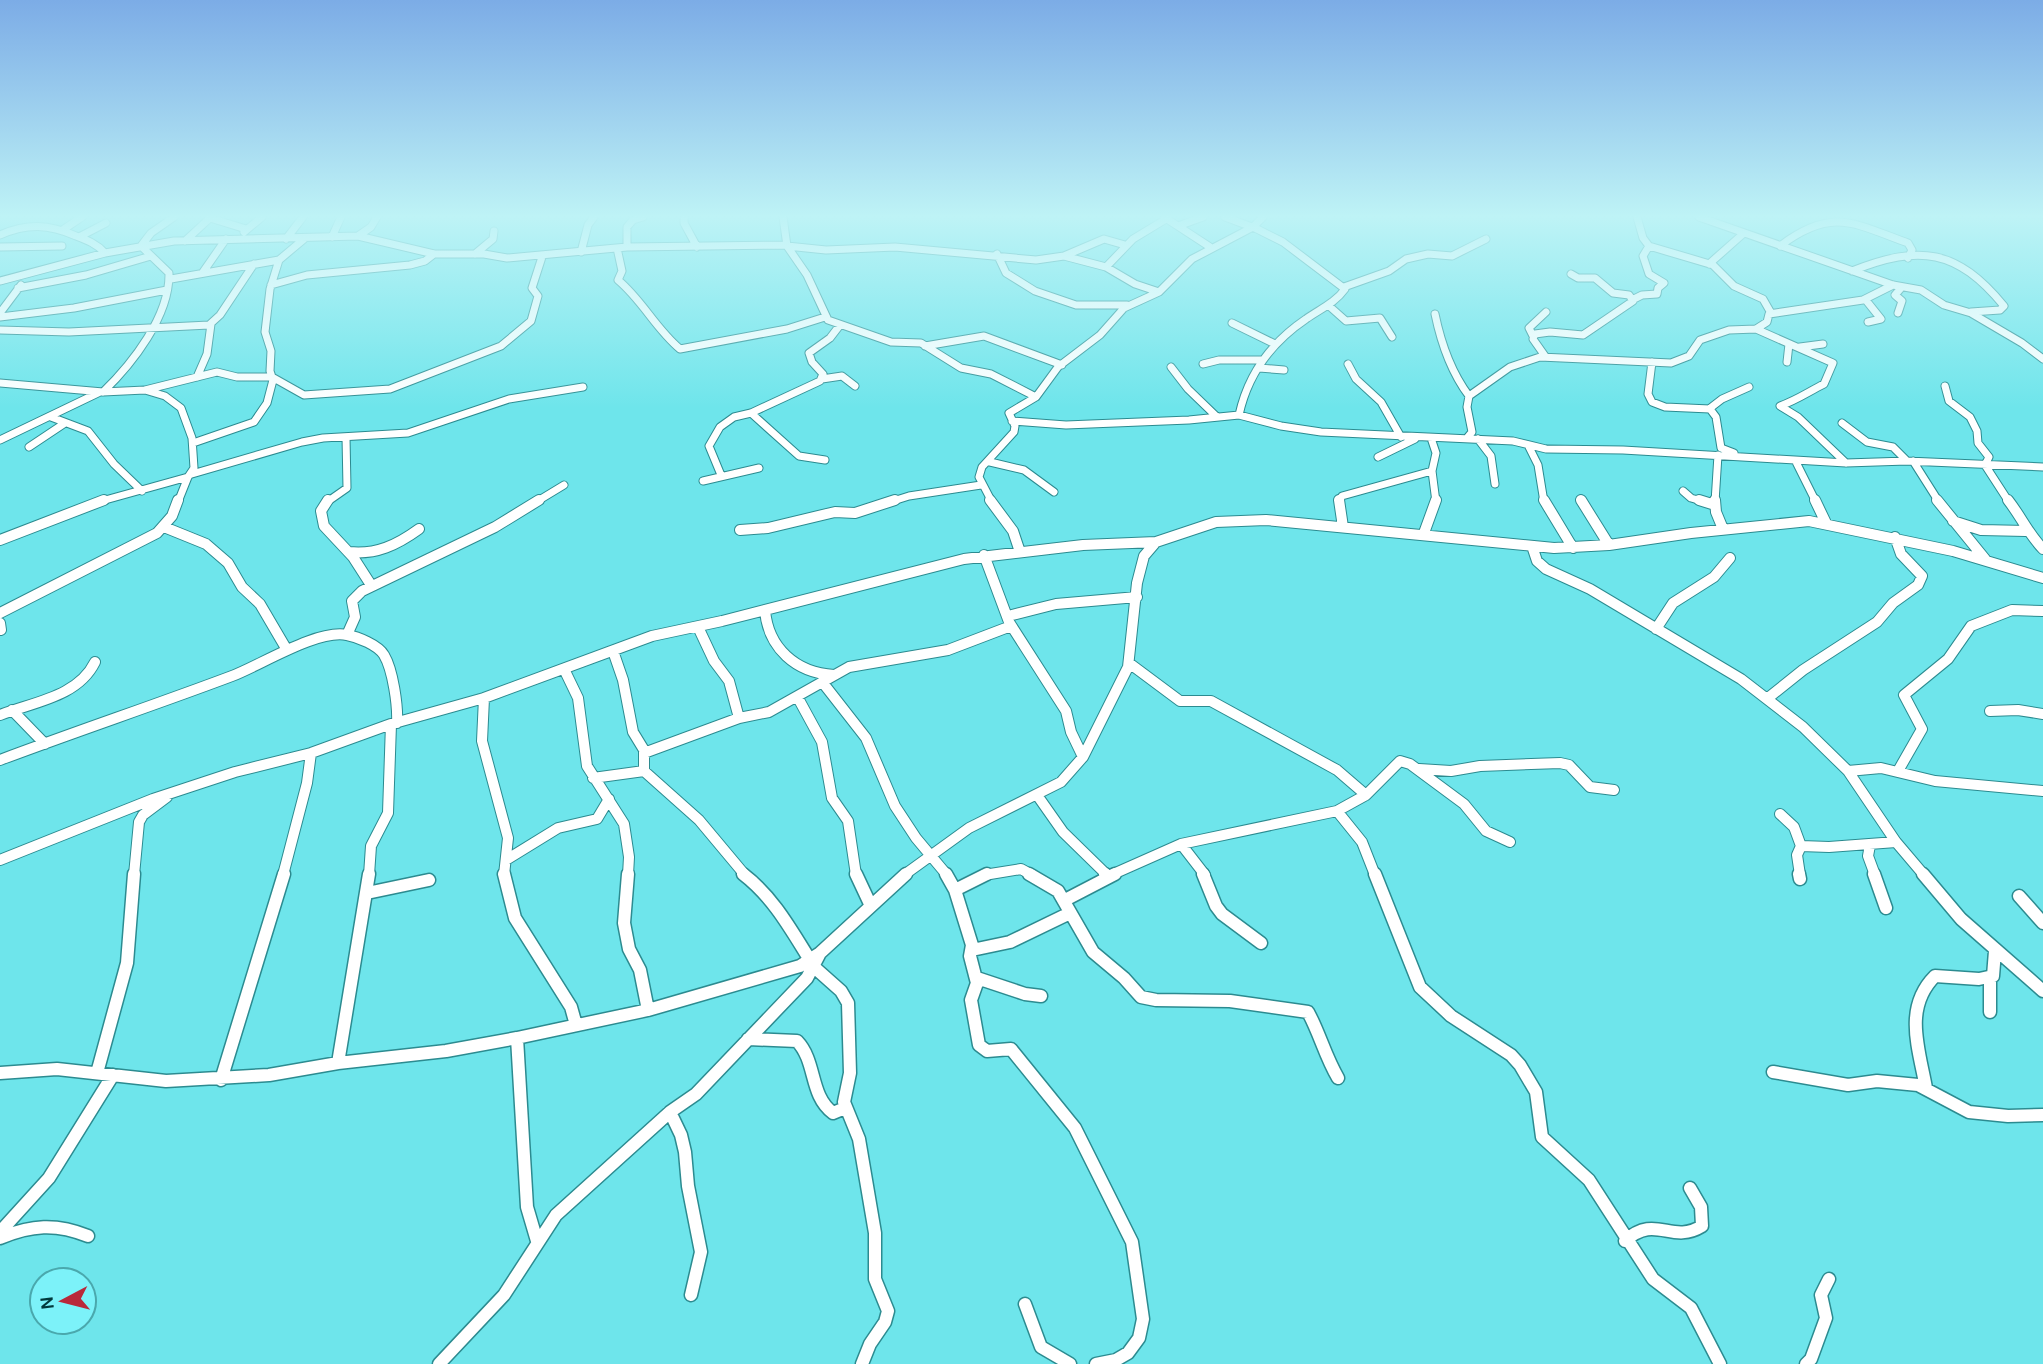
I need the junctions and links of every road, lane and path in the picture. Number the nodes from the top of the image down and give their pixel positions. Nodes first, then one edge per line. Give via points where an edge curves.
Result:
1 (25, 281) edge
2 (56, 281) edge
3 (170, 281) edge
4 (242, 281) edge
5 (272, 281) edge
6 (287, 281) edge
7 (534, 281) edge
8 (619, 281) edge
9 (809, 281) edge
10 (1018, 281) edge
11 (1128, 281) edge
12 (1170, 281) edge
13 (1335, 281) edge
14 (1362, 281) edge
15 (1598, 281) edge
16 (1662, 281) edge
17 (1729, 281) edge
18 (1881, 281) edge
19 (1978, 281) edge
20 (271, 285) junction
21 (1897, 286) junction
22 (1344, 287) junction
23 (18, 288) junction
24 (167, 290) junction
25 (1159, 292) junction
26 (1634, 299) junction
27 (1865, 299) junction
28 (1129, 305) junction
29 (1328, 305) junction
30 (1546, 312) dead end
31 (1771, 313) junction
32 (1898, 313) dead end
33 (1971, 313) junction
34 (1435, 314) dead end
35 (0, 315) edge
36 (825, 317) junction
37 (1232, 323) dead end
38 (1868, 323) dead end
39 (211, 324) junction
40 (840, 325) junction
41 (152, 327) junction
42 (1756, 329) junction
43 (0, 330) edge
44 (1532, 336) junction
45 (1392, 337) dead end
46 (1275, 344) junction
47 (1789, 344) junction
48 (1823, 344) dead end
49 (925, 345) junction
50 (1799, 347) junction
51 (1545, 356) junction
52 (2043, 359) edge
53 (1263, 360) junction
54 (1652, 362) junction
55 (1787, 362) dead end
56 (1203, 364) dead end
57 (1348, 364) dead end
58 (1062, 365) junction
59 (1171, 367) dead end
60 (1259, 368) junction
61 (1284, 370) dead end
62 (197, 377) junction
63 (272, 377) junction
64 (822, 379) junction
65 (0, 383) edge
66 (18, 383) junction
67 (855, 386) dead end
68 (1945, 386) dead end
69 (583, 387) dead end
70 (1749, 387) dead end
71 (145, 390) junction
72 (101, 392) junction
73 (0, 393) edge
74 (1469, 396) junction
75 (1036, 397) junction
76 (1709, 409) junction
77 (751, 413) junction
78 (1239, 415) junction
79 (51, 417) junction
80 (1217, 417) junction
81 (1012, 421) junction
82 (65, 423) junction
83 (1842, 423) dead end
84 (346, 437) junction
85 (1401, 437) junction
86 (1417, 438) junction
87 (1431, 438) junction
88 (1467, 438) junction
89 (1478, 439) junction
90 (0, 440) edge
91 (193, 443) junction
92 (1528, 445) junction
93 (29, 447) dead end
94 (1718, 456) junction
95 (1378, 457) dead end
96 (1755, 458) junction
97 (825, 460) dead end
98 (1910, 461) junction
99 (990, 462) junction
100 (1796, 462) junction
101 (1846, 463) junction
102 (1985, 465) junction
103 (2043, 467) edge
104 (759, 468) dead end
105 (1432, 471) junction
106 (190, 475) junction
107 (720, 475) junction
108 (703, 481) dead end
109 (1495, 484) dead end
110 (564, 485) dead end
111 (981, 485) junction
112 (142, 491) junction
113 (1683, 491) dead end
114 (1054, 492) dead end
115 (1581, 500) dead end
116 (1715, 505) junction
117 (1953, 522) junction
118 (1826, 523) junction
119 (164, 527) junction
120 (1343, 527) junction
121 (419, 528) dead end
122 (1723, 529) junction
123 (740, 530) dead end
124 (2026, 531) junction
125 (1424, 533) junction
126 (1895, 537) junction
127 (0, 540) edge
128 (1156, 542) junction
129 (1609, 545) junction
130 (1532, 546) junction
131 (1573, 548) junction
132 (2043, 549) edge
133 (349, 552) junction
134 (1020, 552) junction
135 (984, 555) junction
136 (1730, 558) dead end
137 (1985, 559) junction
138 (2030, 575) junction
139 (2043, 578) edge
140 (371, 585) junction
141 (2043, 586) edge
142 (1137, 597) junction
143 (765, 610) junction
144 (2043, 611) edge
145 (0, 612) edge
146 (1010, 621) junction
147 (698, 626) junction
148 (1656, 629) junction
149 (347, 635) junction
150 (287, 650) junction
151 (613, 651) junction
152 (95, 662) dead end
153 (1129, 663) junction
154 (564, 669) junction
155 (834, 675) junction
156 (823, 684) junction
157 (484, 698) junction
158 (798, 698) junction
159 (1768, 698) junction
160 (12, 710) junction
161 (1990, 711) dead end
162 (2043, 714) edge
163 (0, 715) edge
164 (739, 718) junction
165 (394, 723) junction
166 (45, 744) junction
167 (311, 753) junction
168 (644, 753) junction
169 (1083, 757) junction
170 (0, 760) edge
171 (1418, 769) junction
172 (644, 771) junction
173 (1848, 771) junction
174 (1898, 771) junction
175 (593, 778) junction
176 (1614, 790) dead end
177 (2043, 791) edge
178 (173, 793) junction
179 (1037, 795) junction
180 (1366, 795) junction
181 (610, 799) junction
182 (1337, 811) junction
183 (1780, 814) dead end
184 (1510, 842) dead end
185 (1896, 842) junction
186 (1181, 844) junction
187 (1870, 845) junction
188 (1801, 846) junction
189 (931, 853) junction
190 (0, 860) edge
191 (506, 860) junction
192 (1109, 877) junction
193 (1800, 879) dead end
194 (429, 880) dead end
195 (955, 890) junction
196 (367, 893) junction
197 (2019, 896) dead end
198 (1065, 900) junction
199 (871, 906) junction
200 (1886, 908) dead end
201 (1070, 913) junction
202 (2043, 923) edge
203 (1261, 943) dead end
204 (971, 950) junction
205 (1995, 951) junction
206 (815, 960) junction
207 (976, 978) junction
208 (1990, 978) junction
209 (2043, 991) edge
210 (1041, 996) dead end
211 (648, 1010) junction
212 (1990, 1013) dead end
213 (576, 1025) junction
214 (517, 1038) junction
215 (748, 1039) junction
216 (338, 1063) junction
217 (1773, 1072) dead end
218 (0, 1073) edge
219 (97, 1073) junction
220 (113, 1075) junction
221 (1338, 1078) dead end
222 (221, 1080) junction
223 (1926, 1088) junction
224 (845, 1108) junction
225 (670, 1111) junction
226 (2043, 1115) edge
227 (1690, 1188) dead end
228 (0, 1232) edge
229 (88, 1236) dead end
230 (0, 1238) edge
231 (537, 1241) junction
232 (1625, 1241) junction
233 (1829, 1279) dead end
234 (691, 1295) dead end
235 (1025, 1304) dead end
236 (439, 1364) edge
237 (862, 1364) edge
238 (1070, 1364) edge
239 (1096, 1364) edge
240 (1720, 1364) edge
241 (1806, 1364) edge

1 - 23 street
2 - 23 street
3 - 24 street
4 - 39 street
5 - 20 street
6 - 20 street
7 - 63 street via 538,296 526,326 495,349 401,386 304,395
8 - 36 street via 680,349 787,329
9 - 36 street
10 - 28 street via 1076,305
11 - 25 street
12 - 25 street
13 - 22 street
14 - 22 street
15 - 26 street via 1613,293
16 - 26 street via 1657,294
17 - 31 street via 1761,297
18 - 21 street
19 - 33 street via 2004,306
20 - 63 street via 265,332
21 - 27 street via 1880,289
21 - 32 street via 1895,295 1902,301
21 - 33 street via 1921,290 1944,305
22 - 29 street
23 - 35 street
24 - 35 street via 74,308
24 - 41 street
25 - 28 street
26 - 44 street via 1583,335 1550,332
27 - 31 street
27 - 38 street via 1880,317
28 - 58 street
29 - 45 street via 1346,321 1380,318
29 - 46 street
30 - 44 street via 1531,324
31 - 42 street via 1768,322
33 - 52 street
34 - 74 street via 1441,345
36 - 40 street
37 - 46 street
39 - 41 street
39 - 62 street via 207,354
40 - 49 street via 891,342
40 - 64 street via 809,353
41 - 43 street
41 - 72 street via 130,364
42 - 47 street
42 - 54 street via 1718,332 1700,340 1689,356 1671,363
44 - 51 street
46 - 53 street
47 - 50 street
47 - 55 street
48 - 50 street
49 - 58 street via 987,336
49 - 75 street via 961,368 990,374
50 - 101 street via 1834,365 1824,384 1780,406 1798,416
51 - 54 street
51 - 74 street via 1515,365
53 - 56 street
53 - 60 street
54 - 76 street via 1648,394 1652,402
57 - 85 street via 1356,379 1381,402
58 - 75 street
59 - 80 street
60 - 61 street
60 - 78 street via 1241,398
62 - 63 street via 217,372
62 - 71 street
63 - 91 street via 268,399 254,422
64 - 67 street via 840,376
64 - 77 street
65 - 66 street
66 - 72 street
66 - 73 street
68 - 102 street via 1949,401 1970,417 1978,443 1989,457
69 - 84 street via 509,399 408,433
70 - 76 street
71 - 72 street
71 - 91 street via 165,396 181,408
72 - 79 street
74 - 88 street via 1472,432
75 - 81 street via 1009,413
76 - 96 street via 1716,417 1721,447
77 - 97 street via 799,456
77 - 107 street via 725,422 711,440 710,452 718,461
78 - 80 street
78 - 85 street via 1301,430
79 - 82 street
79 - 90 street
80 - 81 street via 1066,425
81 - 99 street via 1014,432
82 - 93 street
82 - 112 street via 88,431
83 - 98 street via 1867,442 1893,447
84 - 106 street via 291,444
84 - 133 street via 347,488 322,509 324,525
85 - 86 street
86 - 87 street
86 - 95 street
87 - 88 street
87 - 105 street via 1436,453
88 - 89 street
89 - 92 street
89 - 109 street via 1491,456
91 - 106 street
92 - 94 street
92 - 131 street via 1538,465 1545,505
94 - 96 street
94 - 116 street
96 - 100 street
98 - 101 street
98 - 102 street
98 - 117 street
99 - 111 street via 980,471
99 - 114 street via 1024,470
100 - 101 street
100 - 118 street
102 - 103 street
102 - 124 street
104 - 107 street
105 - 120 street via 1342,496
105 - 125 street via 1437,499
106 - 112 street
106 - 119 street
107 - 108 street
110 - 140 street via 495,527
111 - 123 street via 909,496 855,513 835,512
111 - 134 street via 1007,521
112 - 127 street via 73,511
113 - 116 street
115 - 129 street
116 - 122 street
117 - 124 street via 1981,530
117 - 137 street
118 - 122 street
118 - 126 street
119 - 145 street
119 - 150 street via 206,544 228,563
120 - 125 street
120 - 128 street via 1235,519
121 - 133 street via 381,551
122 - 129 street
124 - 132 street
125 - 130 street
126 - 137 street
126 - 159 street via 1901,554 1922,576 1918,585 1877,622
128 - 134 street
128 - 142 street via 1139,569
129 - 131 street
130 - 131 street
130 - 148 street via 1537,561 1546,569
133 - 140 street
134 - 135 street
135 - 143 street
135 - 146 street
136 - 148 street via 1727,566 1676,600
137 - 138 street
138 - 139 street
138 - 141 street
140 - 149 street via 352,601 355,617
142 - 146 street via 1048,605
142 - 153 street
143 - 147 street
143 - 155 street via 768,632 782,654 817,674
144 - 174 street via 2012,610 1971,626 1948,659 1907,693 1904,700 1922,729
146 - 155 street via 961,646 849,667
146 - 169 street via 1066,711
147 - 151 street
147 - 164 street via 733,691
148 - 159 street
149 - 150 street via 331,635
149 - 165 street via 384,654 398,706
150 - 166 street via 234,675
151 - 154 street
151 - 168 street via 633,732
152 - 160 street via 93,672 78,686
153 - 169 street
153 - 180 street via 1180,701 1211,702 1326,764
154 - 157 street
154 - 175 street via 578,698 584,754
155 - 156 street
156 - 158 street
156 - 189 street via 866,738 895,806
157 - 165 street
157 - 191 street via 482,741 506,827
158 - 164 street via 764,714
158 - 199 street via 822,742 832,798 848,821 856,876
159 - 173 street
160 - 163 street
160 - 166 street
161 - 162 street via 2018,709
164 - 168 street
165 - 167 street
165 - 196 street via 388,813 370,846
166 - 170 street
167 - 178 street
167 - 222 street via 275,908
168 - 172 street
169 - 179 street via 1061,782
171 - 176 street via 1560,763 1569,765 1590,787
171 - 180 street via 1396,762
171 - 184 street via 1464,804 1486,831
172 - 175 street
172 - 206 street via 699,820 738,870 760,887
173 - 174 street via 1874,767
173 - 185 street
174 - 177 street via 1936,781
175 - 181 street
178 - 190 street
178 - 219 street via 139,822 130,947
179 - 189 street via 969,828
179 - 192 street via 1063,832
180 - 182 street
181 - 191 street via 597,819 558,828
181 - 211 street via 624,824 629,864 624,923
182 - 186 street
182 - 232 street via 1362,842 1420,987 1451,1016 1520,1065 1536,1092 1542,1137 1583,1171
183 - 188 street via 1796,828
185 - 187 street
185 - 205 street via 1961,919
186 - 192 street
186 - 203 street via 1206,877 1222,914
187 - 188 street
187 - 200 street via 1868,856
188 - 193 street via 1797,855
189 - 195 street
189 - 199 street
191 - 213 street via 504,879 515,918 571,1007
192 - 198 street
194 - 196 street
195 - 198 street via 988,873 1021,869 1052,885
195 - 204 street
196 - 216 street
197 - 202 street
198 - 201 street
199 - 206 street
201 - 204 street via 998,946
201 - 221 street via 1093,952 1141,997 1230,1001 1308,1012
204 - 207 street
205 - 208 street via 1995,973
205 - 209 street
206 - 211 street
206 - 215 street via 807,978
206 - 224 street via 848,1003 850,1073
207 - 210 street
207 - 239 street via 971,1000 979,1045 987,1051 1011,1049 1061,1109 1085,1145 1132,1242 1143,1319 1139,1338 1128,1353
208 - 212 street
208 - 223 street via 1935,976 1918,999 1916,1046
211 - 213 street
213 - 214 street
214 - 216 street
214 - 231 street via 527,1207
215 - 224 street via 802,1044 823,1105 833,1113
215 - 225 street via 696,1094
216 - 222 street
217 - 223 street via 1848,1085 1877,1081
218 - 219 street via 57,1069
219 - 220 street
220 - 222 street
220 - 228 street via 54,1171
223 - 226 street via 1969,1112
224 - 237 street via 856,1130 867,1176 875,1233 875,1279 888,1311
225 - 231 street via 556,1215
225 - 234 street via 685,1152 701,1252
227 - 232 street via 1703,1216 1697,1231 1687,1236 1648,1226
229 - 230 street via 55,1224
231 - 236 street via 504,1295
232 - 240 street via 1667,1292 1689,1305
233 - 241 street via 1821,1298 1826,1318
235 - 238 street via 1041,1347

